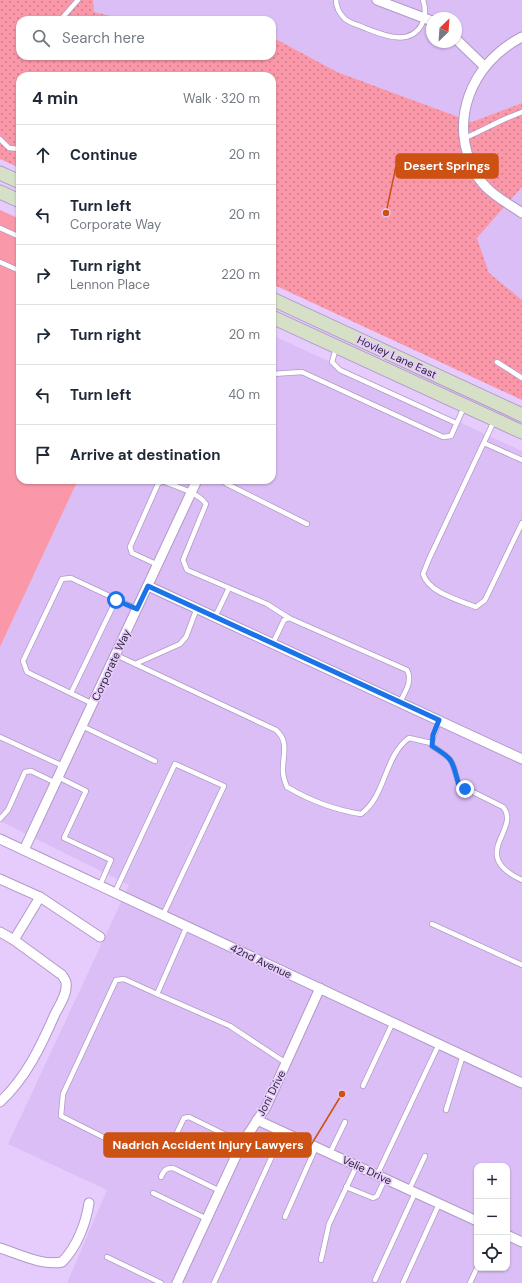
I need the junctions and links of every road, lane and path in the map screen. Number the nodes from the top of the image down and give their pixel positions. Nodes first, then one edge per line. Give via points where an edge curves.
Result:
1 (78, 0) edge
2 (336, 0) edge
3 (377, 0) edge
4 (423, 0) edge
5 (427, 12) edge
6 (64, 16) edge
7 (426, 19) edge
8 (426, 22) edge
9 (522, 37) edge
10 (462, 46) edge
11 (484, 66) junction
12 (522, 112) edge
13 (465, 138) junction
14 (0, 139) edge
15 (16, 149) edge
16 (0, 173) edge
17 (16, 180) edge
18 (0, 192) edge
19 (16, 199) edge
20 (522, 213) edge
21 (0, 228) edge
22 (16, 235) edge
23 (0, 262) edge
24 (16, 269) edge
25 (276, 300) edge
26 (276, 319) edge
27 (336, 347) junction
28 (497, 362) dead end
29 (276, 374) edge
30 (522, 378) edge
31 (464, 406) junction
32 (522, 416) edge
33 (495, 420) junction
34 (456, 423) junction
35 (522, 432) edge
36 (484, 443) junction
37 (522, 460) edge
38 (158, 484) edge
39 (167, 484) edge
40 (195, 484) edge
41 (232, 484) edge
42 (191, 494) junction
43 (522, 523) edge
44 (307, 524) dead end
45 (158, 565) junction
46 (148, 586) junction
47 (229, 588) junction
48 (116, 600) junction
49 (197, 608) junction
50 (137, 609) junction
51 (215, 617) junction
52 (289, 618) junction
53 (273, 643) junction
54 (116, 655) junction
55 (135, 664) junction
56 (71, 693) junction
57 (400, 702) junction
58 (93, 704) junction
59 (439, 720) junction
60 (82, 726) junction
61 (0, 737) edge
62 (431, 743) junction
63 (522, 759) edge
64 (155, 761) dead end
65 (64, 766) junction
66 (57, 780) junction
67 (0, 819) edge
68 (0, 839) edge
69 (24, 850) junction
70 (0, 879) edge
71 (522, 880) edge
72 (100, 885) junction
73 (115, 892) junction
74 (40, 897) junction
75 (163, 915) junction
76 (432, 924) dead end
77 (187, 926) junction
78 (0, 932) edge
79 (100, 937) dead end
80 (14, 940) junction
81 (522, 965) edge
82 (320, 988) junction
83 (157, 994) junction
84 (393, 1022) junction
85 (439, 1044) junction
86 (463, 1055) junction
87 (286, 1063) junction
88 (522, 1083) edge
89 (363, 1086) dead end
90 (0, 1102) edge
91 (446, 1110) dead end
92 (257, 1120) junction
93 (345, 1122) dead end
94 (283, 1132) junction
95 (175, 1137) dead end
96 (242, 1143) junction
97 (119, 1145) dead end
98 (316, 1147) junction
99 (330, 1153) junction
100 (425, 1156) dead end
101 (356, 1165) junction
102 (161, 1177) dead end
103 (381, 1177) junction
104 (346, 1187) junction
105 (220, 1191) junction
106 (412, 1191) junction
107 (153, 1193) dead end
108 (89, 1203) dead end
109 (439, 1204) junction
110 (285, 1217) dead end
111 (207, 1219) junction
112 (474, 1220) edge
113 (510, 1236) edge
114 (522, 1242) edge
115 (0, 1248) edge
116 (107, 1257) dead end
117 (321, 1260) dead end
118 (476, 1271) edge
119 (375, 1280) dead end
120 (161, 1283) edge
121 (177, 1283) edge
122 (214, 1283) edge
123 (404, 1283) edge
124 (470, 1283) edge

1 - 6 lane
2 - 8 lane via 340,13 346,20 379,34 398,38 412,35
3 - 7 street
4 - 5 lane
9 - 11 street
10 - 11 street
11 - 13 street via 468,96 462,120
12 - 13 lane
13 - 20 street via 467,152 476,175 491,192
14 - 15 lane via 9,148
16 - 17 street
18 - 19 street
21 - 22 lane
23 - 24 lane
25 - 32 street, Hovley Lane East
26 - 27 street, Hovley Lane East
27 - 31 street, Hovley Lane East
27 - 34 lane via 332,362 340,370
28 - 30 lane
29 - 34 lane via 302,372 443,437 451,436
31 - 32 street via 475,402
31 - 33 street, Hovley Lane East
31 - 34 lane
33 - 35 street, Hovley Lane East
33 - 36 lane
36 - 37 lane
36 - 43 lane via 429,559 423,574 426,582 447,595 476,607 485,600
38 - 45 lane via 130,547 132,553
39 - 42 lane
40 - 42 street, Corporate Way
41 - 44 lane
42 - 45 street, Corporate Way
42 - 47 lane via 204,500 206,504 185,552 184,566 187,570
45 - 46 street, Corporate Way
46 - 49 street
46 - 50 street, Corporate Way
47 - 51 lane
47 - 52 lane via 267,604
48 - 50 lane
48 - 56 lane
48 - 56 lane via 71,578 62,578 23,661 27,672
49 - 51 street
49 - 55 lane via 186,637 180,644
50 - 54 street, Corporate Way
51 - 53 street
52 - 53 lane via 284,620
52 - 57 lane via 407,670 410,676 408,686
53 - 57 street
54 - 55 lane
54 - 58 street, Corporate Way
55 - 62 lane via 276,730 285,743 283,772 287,787 341,811 361,814 369,809 402,743 409,738
56 - 58 lane
57 - 59 street
58 - 60 street, Corporate Way
59 - 62 lane
59 - 63 street
60 - 64 lane
60 - 65 street, Corporate Way
61 - 65 lane
62 - 71 lane via 450,758 456,768 459,785 508,813 509,819 497,857 501,866 510,875
65 - 66 street, Corporate Way
66 - 67 lane via 31,771 25,772 8,810
66 - 69 street, Corporate Way
66 - 72 lane via 86,791 64,838 111,860
68 - 69 street, 42nd Avenue
69 - 72 street, 42nd Avenue
70 - 74 street
72 - 73 street, 42nd Avenue
73 - 75 street, 42nd Avenue
73 - 75 lane via 175,764 224,786
74 - 79 street
74 - 80 street
75 - 77 street, 42nd Avenue
76 - 81 lane
77 - 82 street, 42nd Avenue
77 - 83 lane
78 - 80 street
80 - 90 street via 62,975 66,982 66,990 30,1065
82 - 84 street, 42nd Avenue
82 - 87 street, Joni Drive
83 - 87 lane via 230,1026
83 - 97 lane via 124,979 116,980 63,1094 61,1116
84 - 85 street, 42nd Avenue
84 - 89 lane
85 - 86 street, 42nd Avenue
85 - 103 lane
86 - 88 street, 42nd Avenue
86 - 91 lane
87 - 92 street, Joni Drive via 266,1107
92 - 94 street, Velie Drive
92 - 96 street, Joni Drive
93 - 99 lane
94 - 98 street, Velie Drive
94 - 122 lane
95 - 96 lane via 184,1118 189,1117
96 - 105 street, Joni Drive
98 - 99 street, Velie Drive
98 - 110 lane
99 - 101 street, Velie Drive
100 - 106 lane
101 - 103 street, Velie Drive
101 - 104 lane
102 - 105 lane via 164,1170 173,1168
103 - 104 lane via 377,1196 373,1198
103 - 106 street, Velie Drive
104 - 117 lane via 329,1224
105 - 111 street, Joni Drive
106 - 109 street, Velie Drive
106 - 119 lane
107 - 111 lane
108 - 115 street via 76,1243 62,1262 55,1264
109 - 112 street, Velie Drive
109 - 123 lane
111 - 121 street, Joni Drive
113 - 114 street
116 - 120 lane
118 - 124 lane

